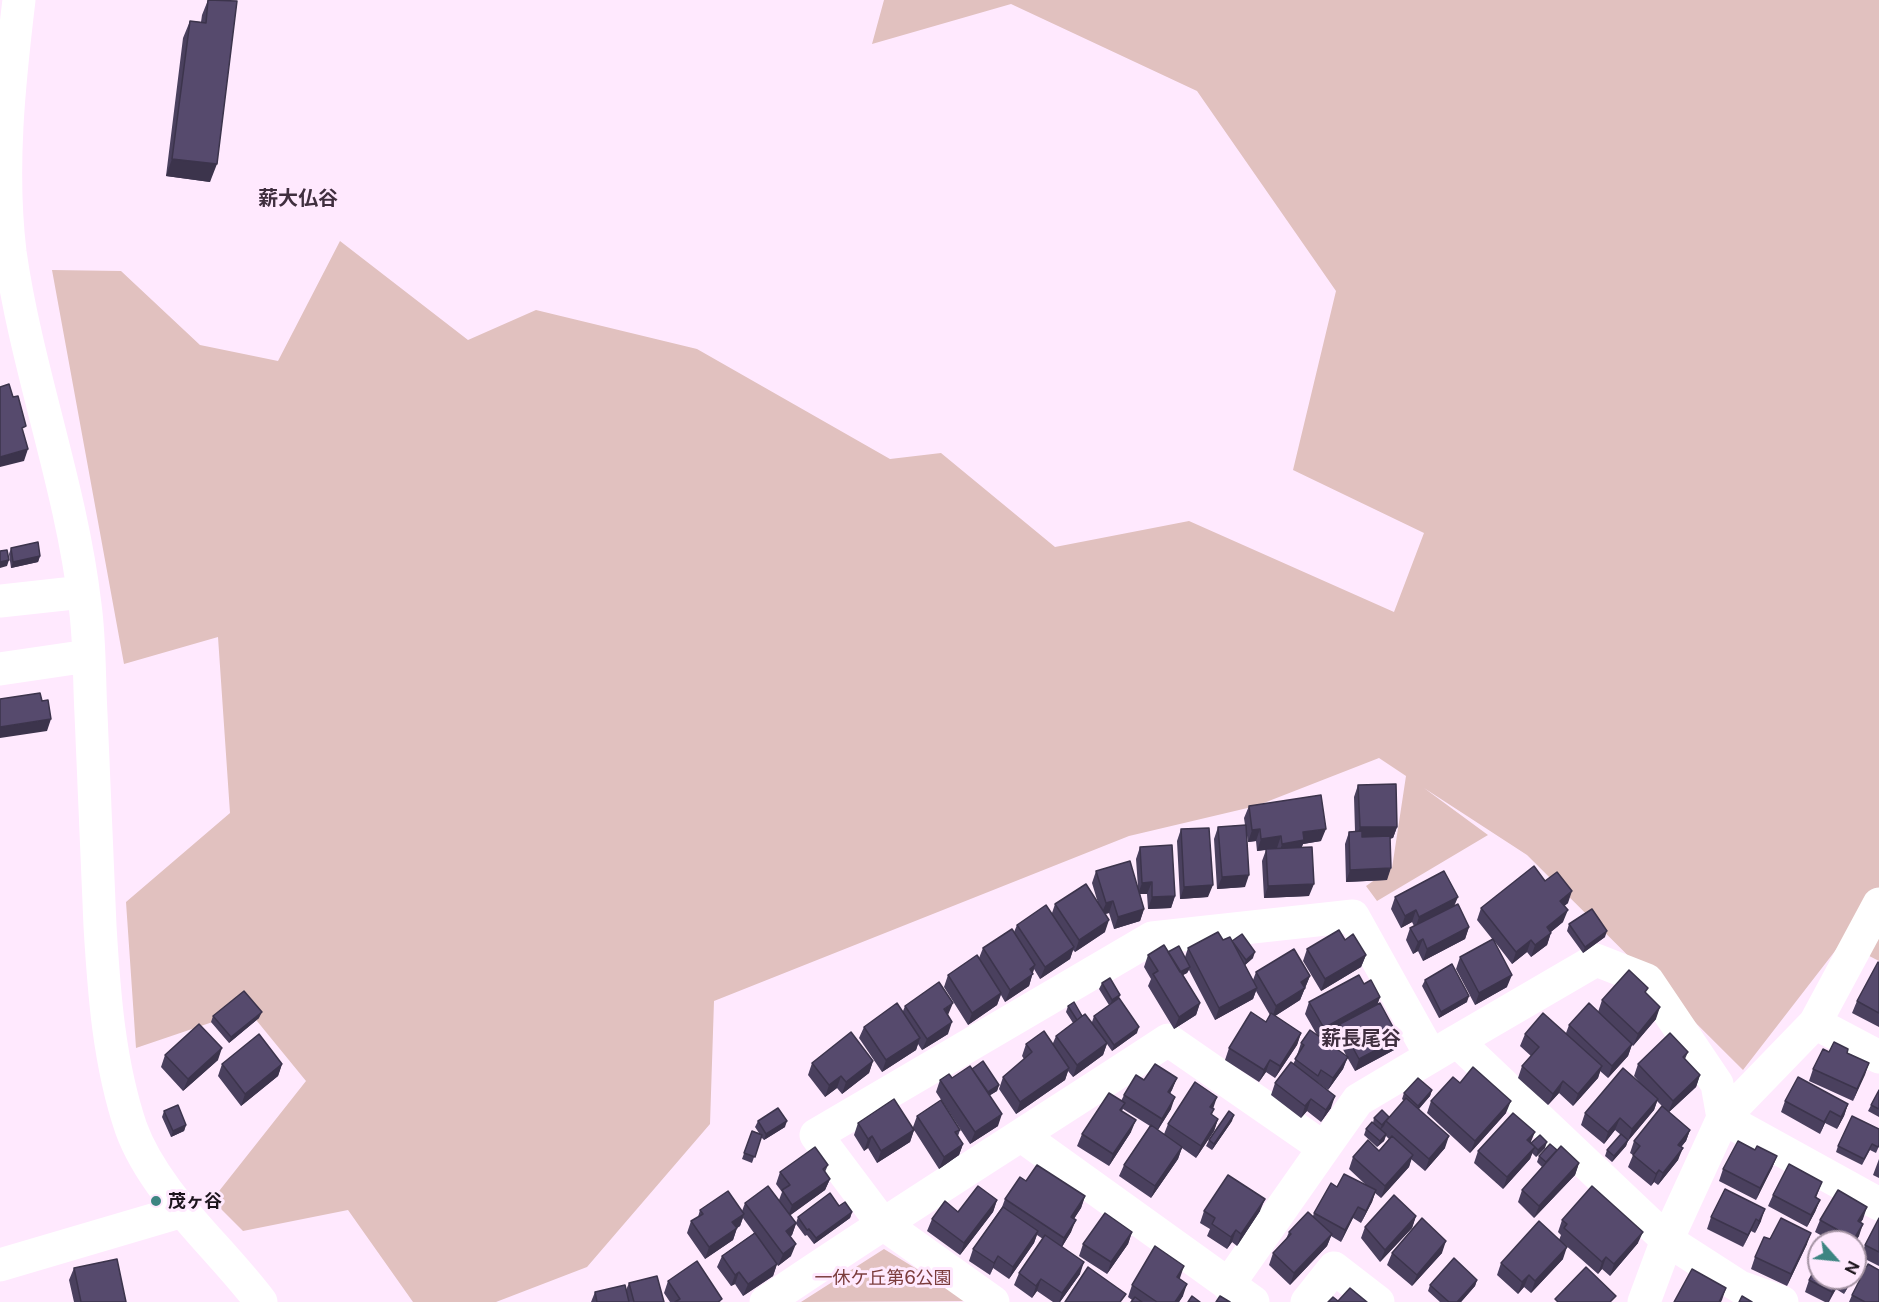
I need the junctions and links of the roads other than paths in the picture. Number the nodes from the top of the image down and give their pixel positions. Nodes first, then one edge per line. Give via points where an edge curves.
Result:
1 (19, 0) edge
2 (83, 591) junction
3 (0, 601) edge
4 (88, 656) junction
5 (0, 669) edge
6 (1879, 904) edge
7 (1815, 1023) junction
8 (1444, 1049) junction
9 (1879, 1057) edge
10 (1723, 1118) junction
11 (1022, 1136) junction
12 (1324, 1148) junction
13 (1879, 1204) edge
14 (183, 1211) junction
15 (882, 1223) junction
16 (1667, 1239) junction
17 (0, 1265) edge
18 (1240, 1293) edge
19 (261, 1302) edge
20 (766, 1302) edge
21 (993, 1302) edge
22 (1307, 1302) edge
23 (1378, 1302) edge
24 (1644, 1302) edge
25 (1782, 1302) edge

1 - 2 street via 7,108 9,250 75,539
2 - 3 street
2 - 4 street
4 - 5 street
4 - 14 street via 105,1007 132,1129 158,1177
6 - 7 street
7 - 9 street
7 - 10 street
8 - 10 street via 1596,960 1647,980 1718,1084
8 - 12 street via 1358,1100
8 - 15 street via 1353,916 1152,938 816,1135
8 - 16 street
10 - 13 street
10 - 16 street
11 - 12 street via 1168,1040
11 - 15 street
11 - 18 street
12 - 18 street
14 - 17 street
14 - 19 street
15 - 20 street
15 - 21 street
16 - 24 street
16 - 25 street via 1740,1287
22 - 23 street via 1334,1268

